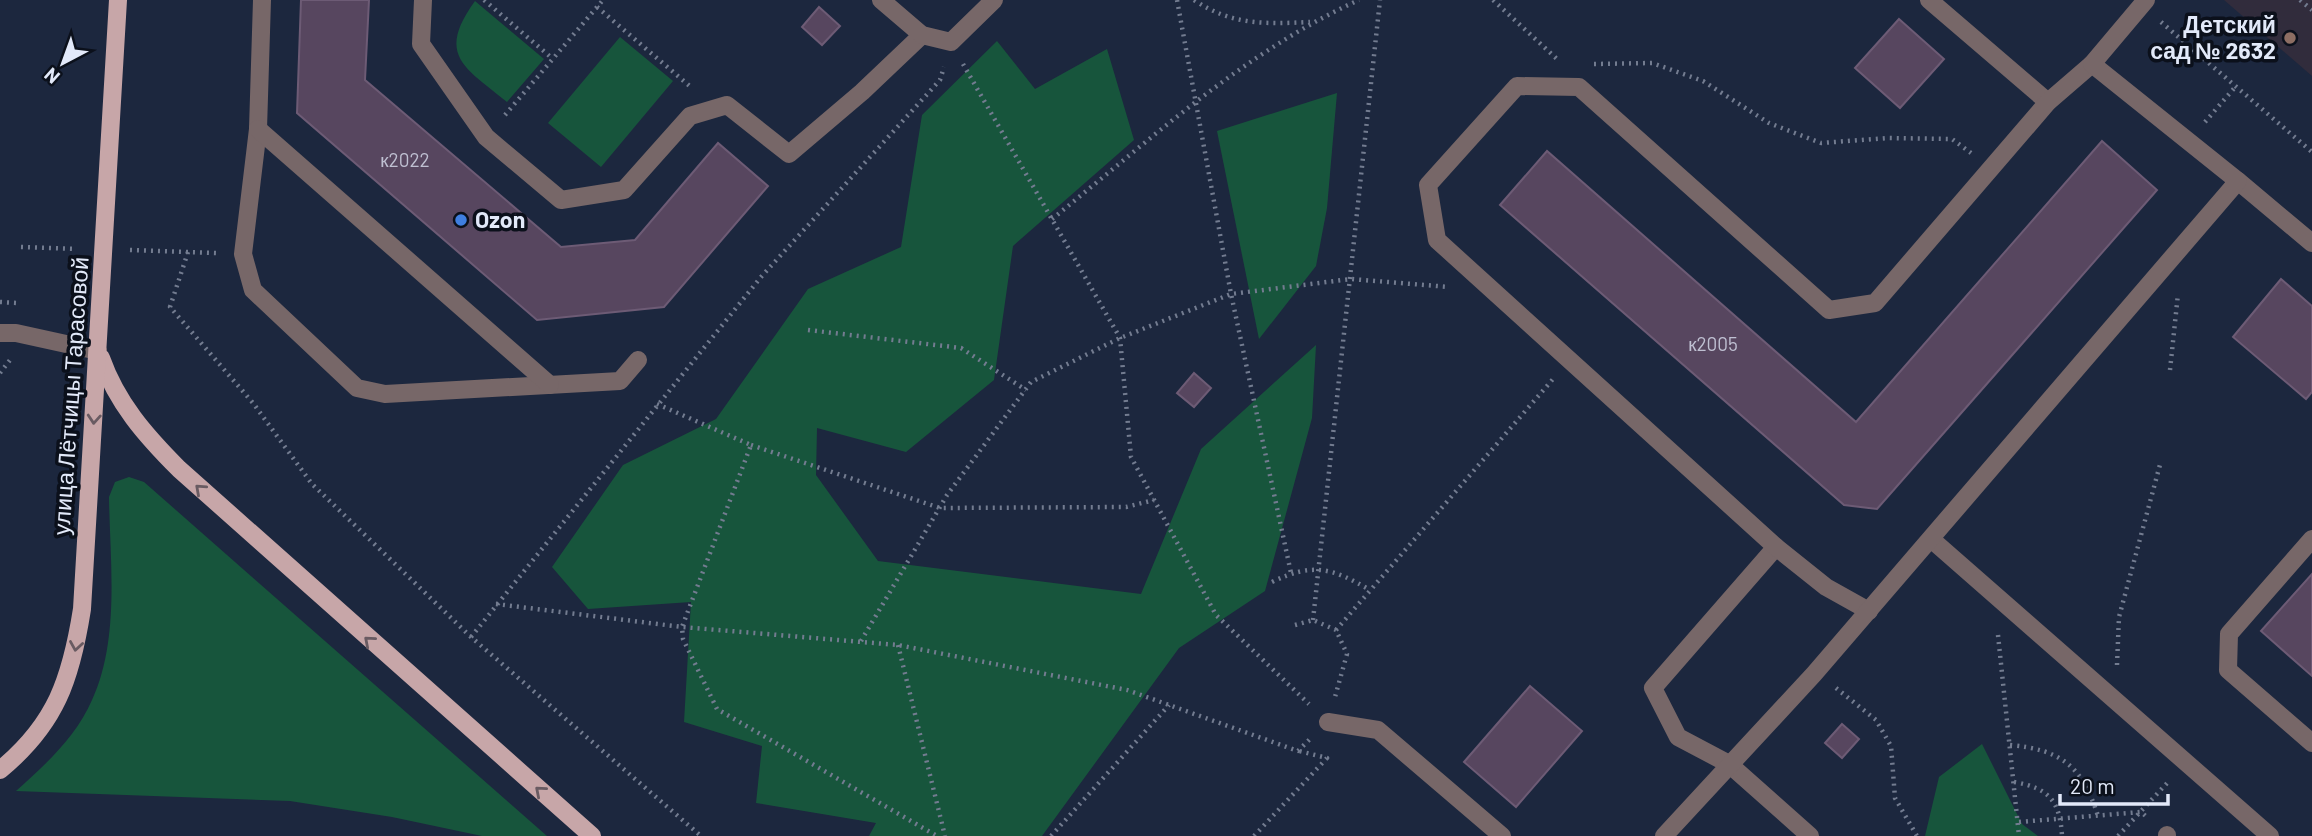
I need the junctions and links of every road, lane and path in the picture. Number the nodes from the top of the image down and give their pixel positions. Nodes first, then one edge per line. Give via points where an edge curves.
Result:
1 (118, 0) edge
2 (262, 0) edge
3 (423, 0) edge
4 (484, 0) edge
5 (603, 0) edge
6 (881, 0) edge
7 (993, 0) edge
8 (1177, 0) edge
9 (1194, 0) edge
10 (1359, 0) edge
11 (1380, 0) edge
12 (1495, 0) edge
13 (1929, 0) edge
14 (2300, 0) edge
15 (2144, 3) edge
16 (597, 7) junction
17 (2312, 10) edge
18 (1311, 22) junction
19 (922, 35) junction
20 (951, 42) junction
21 (553, 59) junction
22 (1583, 63) dead end
23 (2092, 64) junction
24 (2236, 86) junction
25 (1579, 87) junction
26 (2048, 102) junction
27 (1196, 103) junction
28 (690, 116) junction
29 (258, 129) junction
30 (486, 137) junction
31 (2188, 141) junction
32 (2312, 152) edge
33 (1992, 167) junction
34 (2238, 181) junction
35 (1052, 219) junction
36 (2312, 243) edge
37 (2182, 248) junction
38 (188, 252) dead end
39 (1351, 279) junction
40 (1493, 290) junction
41 (1231, 294) junction
42 (0, 302) edge
43 (18, 303) dead end
44 (808, 330) dead end
45 (0, 333) edge
46 (1120, 338) junction
47 (99, 351) junction
48 (15, 354) dead end
49 (638, 360) dead end
50 (1569, 360) junction
51 (2170, 370) dead end
52 (0, 373) edge
53 (550, 385) junction
54 (1026, 390) junction
55 (657, 404) junction
56 (751, 445) junction
57 (2161, 461) dead end
58 (1154, 500) junction
59 (940, 508) junction
60 (1931, 539) junction
61 (2312, 539) edge
62 (1776, 547) junction
63 (1321, 568) junction
64 (1291, 573) junction
65 (1272, 582) dead end
66 (1370, 590) junction
67 (1993, 594) junction
68 (496, 604) junction
69 (1869, 611) junction
70 (1313, 620) junction
71 (1295, 625) dead end
72 (682, 627) junction
73 (1336, 630) junction
74 (471, 637) junction
75 (861, 642) junction
76 (898, 645) junction
77 (1814, 674) junction
78 (2116, 701) junction
79 (1169, 705) junction
80 (1328, 722) junction
81 (2312, 743) edge
82 (2010, 745) junction
83 (1298, 751) junction
84 (2185, 761) junction
85 (1729, 764) junction
86 (0, 770) edge
87 (2014, 782) junction
88 (2141, 812) junction
89 (2098, 816) junction
90 (2061, 819) junction
91 (2019, 822) junction
92 (592, 836) edge
93 (701, 836) edge
94 (937, 836) edge
95 (945, 836) edge
96 (1051, 836) edge
97 (1254, 836) edge
98 (1502, 836) edge
99 (1664, 836) edge
100 (1810, 836) edge
101 (1917, 836) edge
102 (2019, 836) edge
103 (2062, 836) edge
104 (2118, 836) edge
105 (2270, 836) edge

1 - 47 main road, улица Лётчицы Тарасовой
2 - 29 street
3 - 30 street via 421,44
4 - 21 path
5 - 16 path
6 - 19 street
7 - 20 street
8 - 27 path
9 - 18 path via 1210,11 1254,24
10 - 18 path
11 - 39 path
12 - 25 path via 1559,61
13 - 26 street
14 - 17 path
15 - 23 street
15 - 24 path
16 - 21 path
16 - 28 path via 697,93
18 - 27 path
19 - 20 street
19 - 28 street via 789,153 727,105
20 - 35 path
20 - 55 path via 940,80 761,277
21 - 30 path
22 - 33 path via 1652,63 1703,81 1769,123 1821,143 1952,139
23 - 26 street
23 - 31 street
24 - 31 path
24 - 32 path
25 - 33 street via 1829,310 1875,303
25 - 40 street via 1517,86 1429,185 1437,240
26 - 33 street
27 - 35 path
27 - 41 path
28 - 30 street via 624,190 561,200
29 - 53 street
29 - 53 street via 243,254 253,290 357,388 385,394
31 - 34 street
34 - 36 street
34 - 37 street
35 - 46 path
37 - 51 path
37 - 60 street
38 - 74 path via 170,307 253,403 312,485
39 - 40 path
39 - 41 path
39 - 63 path
40 - 50 street
41 - 46 path
41 - 64 path
42 - 43 path
44 - 54 path via 961,348
45 - 47 street
46 - 54 path via 1031,382
46 - 58 path via 1131,457
47 -> 86 main road, улица Лётчицы Тарасовой via 82,609 74,662 43,726
92 -> 47 main road via 170,461 126,411 110,385
48 - 52 path
49 - 53 street via 620,381
50 - 62 street
50 - 66 path
54 - 59 path
55 - 56 path
55 - 68 path
56 - 59 path
56 - 72 path
57 - 78 path via 2119,617
58 - 59 path via 1126,507
58 - 80 path via 1216,615
59 - 75 path
60 - 67 street
60 - 69 street
61 - 81 street via 2229,634 2228,670
62 - 69 street via 1826,587
62 - 85 street via 1653,688 1678,737
63 - 64 path
63 - 66 path
63 - 70 path
64 - 65 path
66 - 73 path
67 - 78 street
67 - 82 path
68 - 72 path
68 - 74 path
69 - 77 street
70 - 71 path
70 - 73 path
72 - 75 path
72 - 94 path via 683,639 717,709
73 - 80 path via 1346,654
74 - 93 path
75 - 76 path
76 - 79 path via 1127,690
76 - 95 path
77 - 85 street
77 - 101 path via 1847,694 1876,720 1891,746 1895,798
78 - 84 street
79 - 83 path
79 - 96 path
80 - 83 path
80 - 98 street via 1377,730
82 - 87 path
82 - 89 path via 2041,748 2068,762 2088,786
83 - 97 path via 1328,758
84 - 88 path
84 - 105 street
85 - 99 street
85 - 100 street
87 - 90 path via 2035,785 2052,799
87 - 91 path
88 - 89 path
88 - 104 path
89 - 90 path
90 - 91 path
90 - 103 path
91 - 102 path

